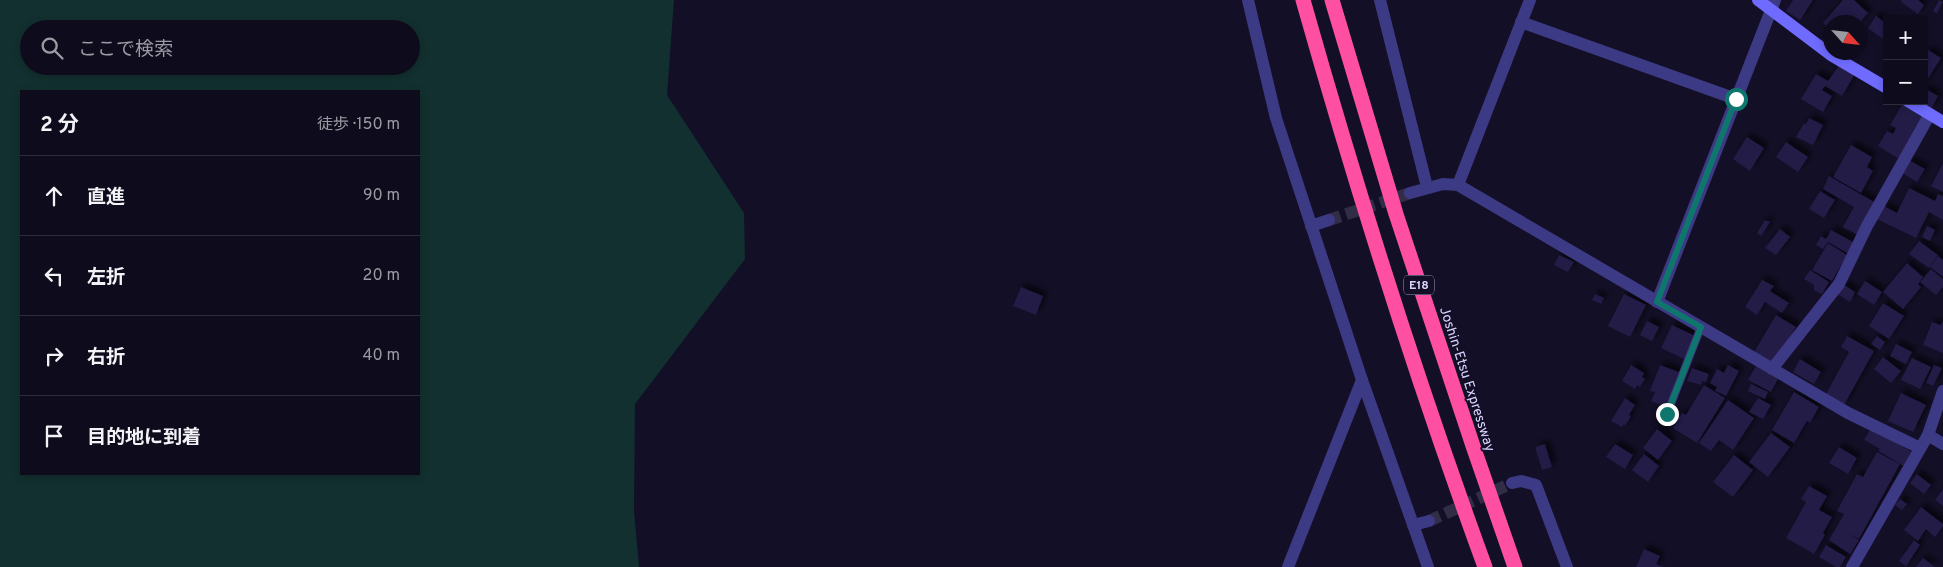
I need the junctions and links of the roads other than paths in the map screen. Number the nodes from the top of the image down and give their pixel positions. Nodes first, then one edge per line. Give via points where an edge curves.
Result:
1 (1248, 0) edge
2 (1302, 0) edge
3 (1332, 0) edge
4 (1380, 0) edge
5 (1530, 0) edge
6 (1758, 0) edge
7 (1773, 4) edge
8 (1521, 22) junction
9 (1883, 86) edge
10 (1736, 99) junction
11 (1915, 105) edge
12 (1930, 114) junction
13 (1943, 122) edge
14 (1458, 185) junction
15 (1427, 187) junction
16 (1410, 193) tunnel mouth
17 (1329, 220) tunnel mouth
18 (1311, 226) junction
19 (1657, 302) junction
20 (1701, 327) junction
21 (1772, 369) junction
22 (1362, 380) junction
23 (1943, 391) edge
24 (1667, 414) dead end
25 (1928, 435) junction
26 (1943, 444) edge
27 (1920, 448) junction
28 (1512, 483) tunnel mouth
29 (1429, 521) tunnel mouth
30 (1413, 525) junction
31 (1288, 567) edge
32 (1428, 567) edge
33 (1485, 567) edge
34 (1515, 567) edge
35 (1567, 567) edge
36 (1852, 567) edge

1 - 18 street via 1276,118
2 - 33 highway, E18 via 1371,228
3 - 34 highway, Joshin-Etsu Expressway / E18 via 1396,214
4 - 15 street
5 - 8 street
6 - 7 main road
7 - 9 main road via 1832,55
7 - 10 street
8 - 10 street
8 - 14 street
10 - 19 street
11 - 12 main road
12 - 13 main road
12 - 21 street via 1867,226 1839,284
14 - 15 street
14 - 19 street
15 - 16 street
17 - 18 street
18 - 22 street
19 - 20 street
20 - 21 street
20 - 24 lane
21 - 27 street via 1848,414
22 - 30 street
22 - 31 street
23 - 25 street
25 - 26 street
25 - 27 street
27 - 36 street
28 - 35 street via 1521,481 1536,485
29 - 30 street
30 - 32 street

